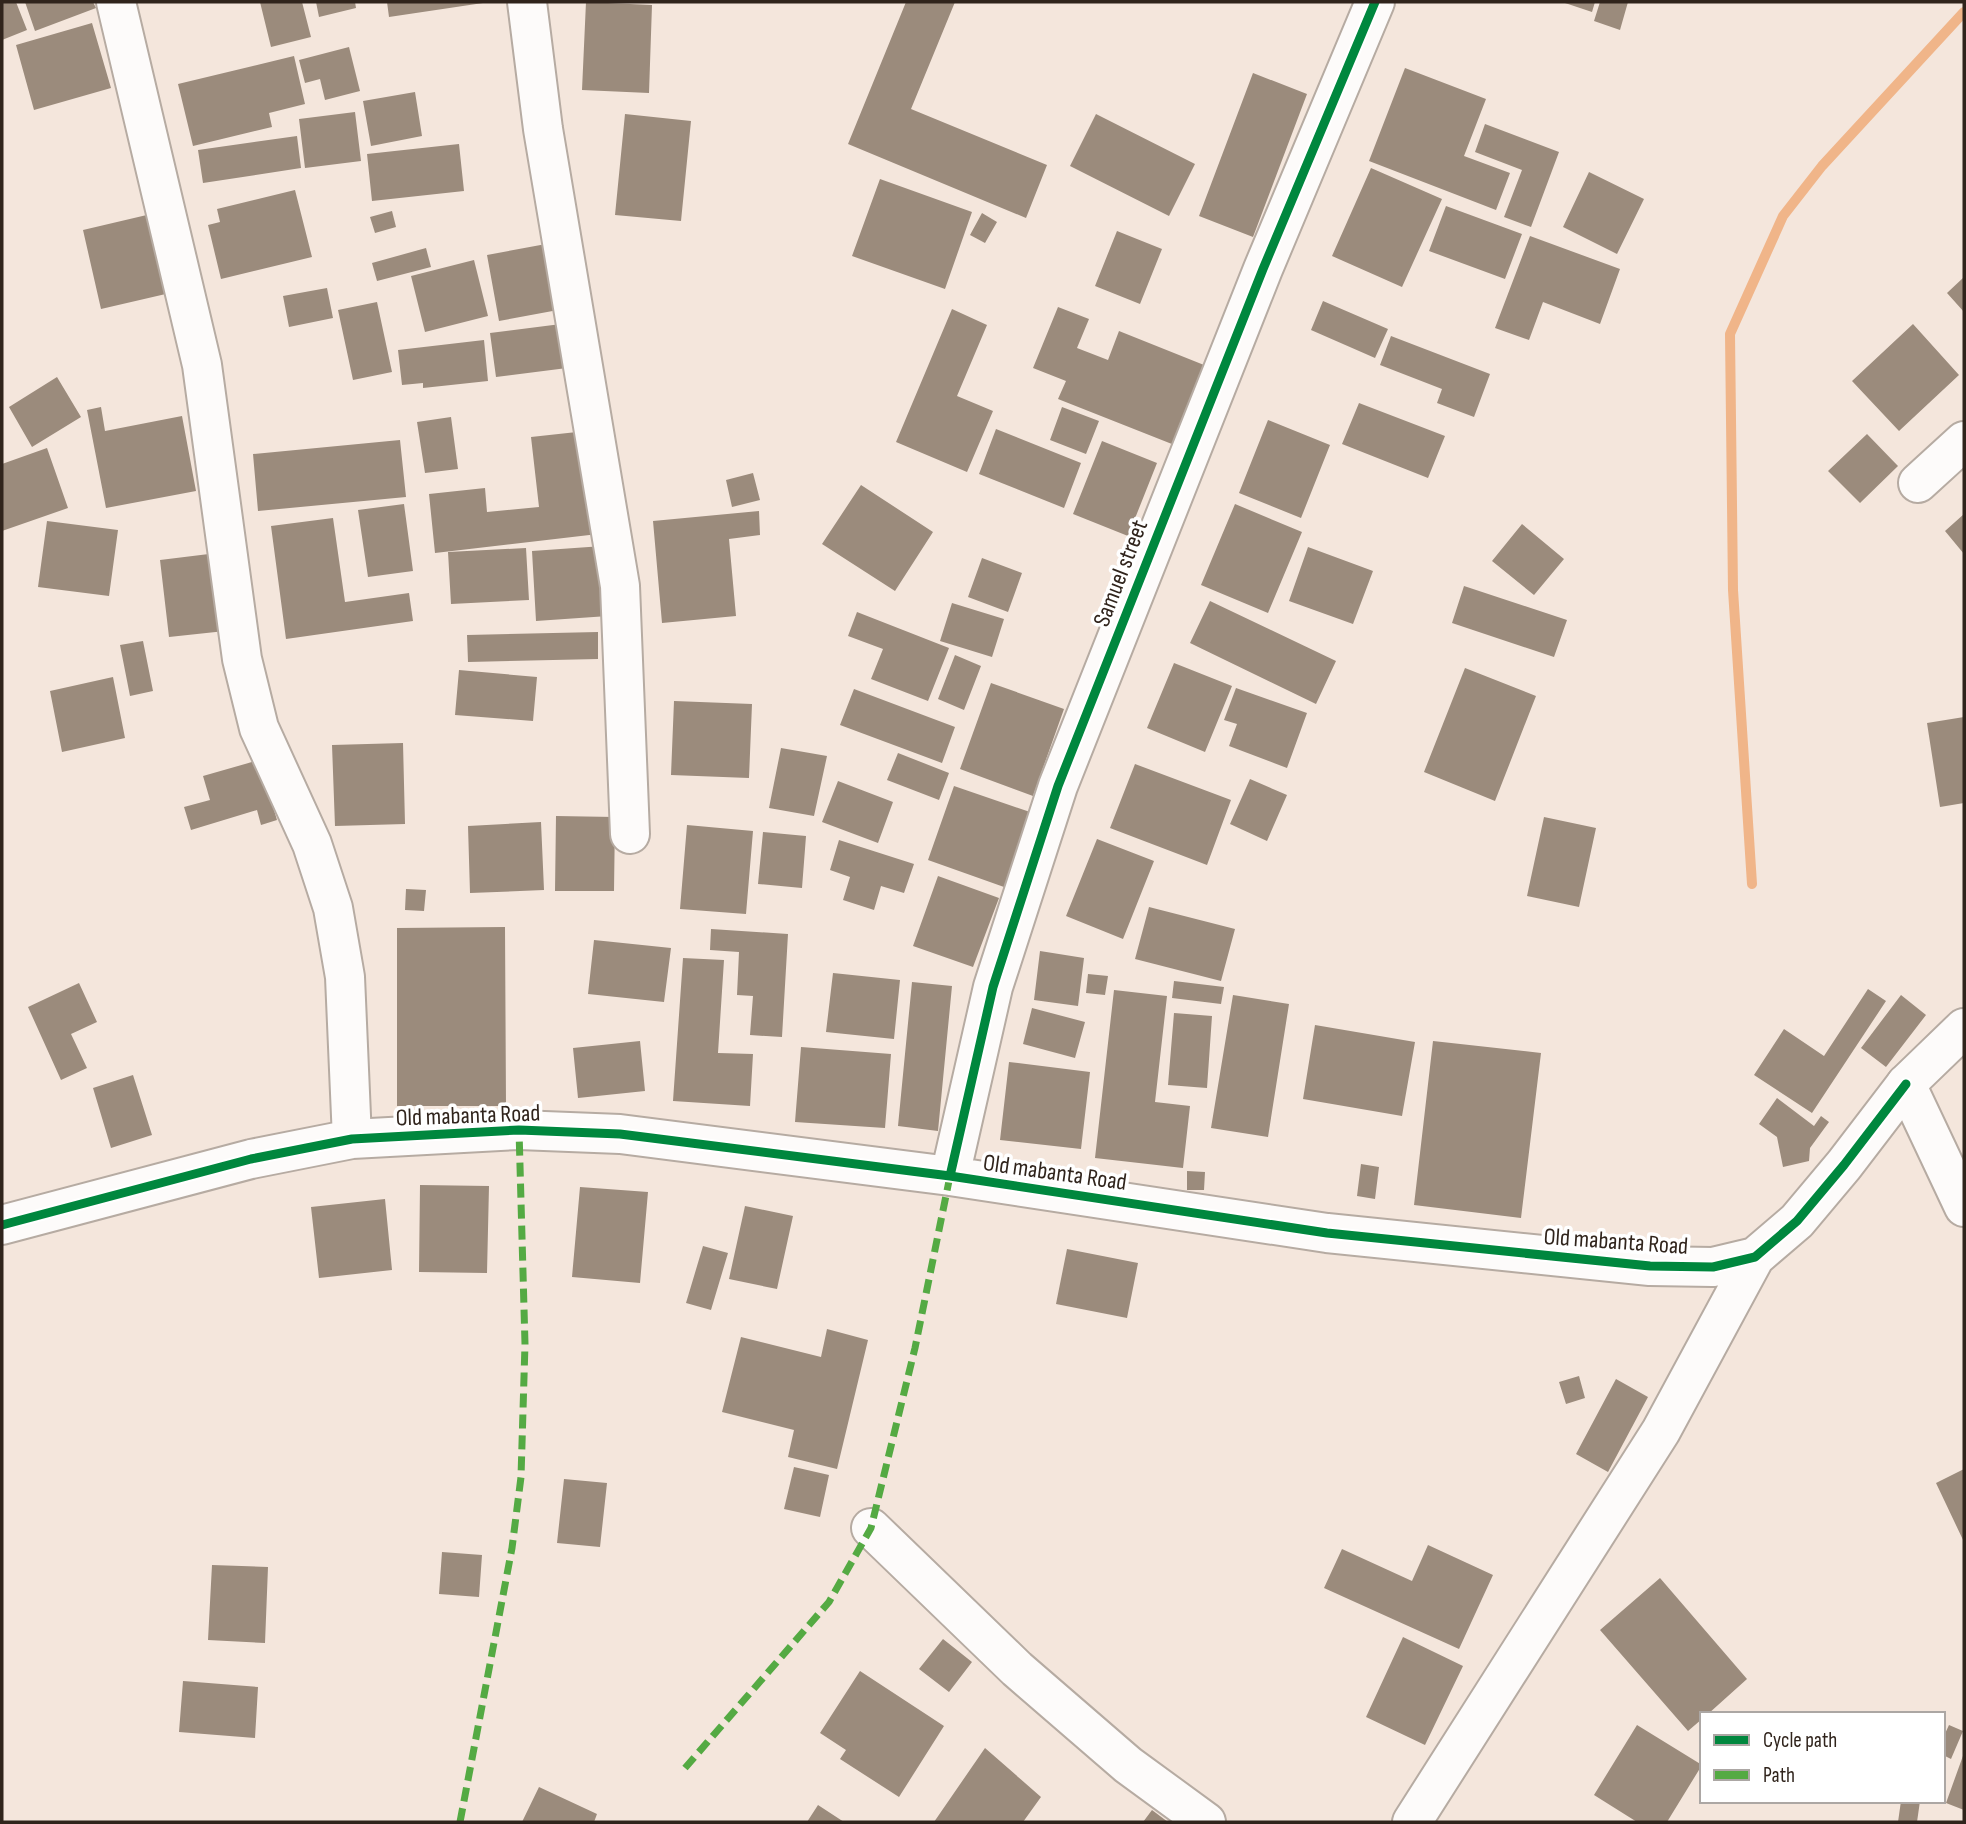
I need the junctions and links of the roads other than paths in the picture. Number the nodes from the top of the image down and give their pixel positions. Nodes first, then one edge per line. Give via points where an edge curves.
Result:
1 (116, 2) edge
2 (527, 2) edge
3 (1375, 2) edge
4 (1964, 441) edge
5 (1918, 483) dead end
6 (630, 834) dead end
7 (1964, 1028) edge
8 (1906, 1084) junction
9 (352, 1139) junction
10 (950, 1176) junction
11 (1964, 1207) edge
12 (2, 1225) edge
13 (1755, 1257) junction
14 (871, 1528) dead end
15 (1206, 1822) edge
16 (1412, 1822) edge

1 - 9 street via 202,365 242,659 259,728 312,844 333,908 345,977
2 - 6 street via 543,129 620,586
3 - 10 street, Samuel street via 1263,269 1058,786 993,988
4 - 5 street
7 - 8 street, Old mabanta Road
8 - 11 street
8 - 13 street, Old mabanta Road via 1797,1221
9 - 10 street, Old mabanta Road via 519,1130 620,1134
9 - 12 street, Old mabanta Road via 251,1159
10 - 13 street, Old mabanta Road via 1327,1233 1650,1266 1713,1267
13 - 16 street via 1661,1431
14 - 15 street via 1017,1669 1128,1765

